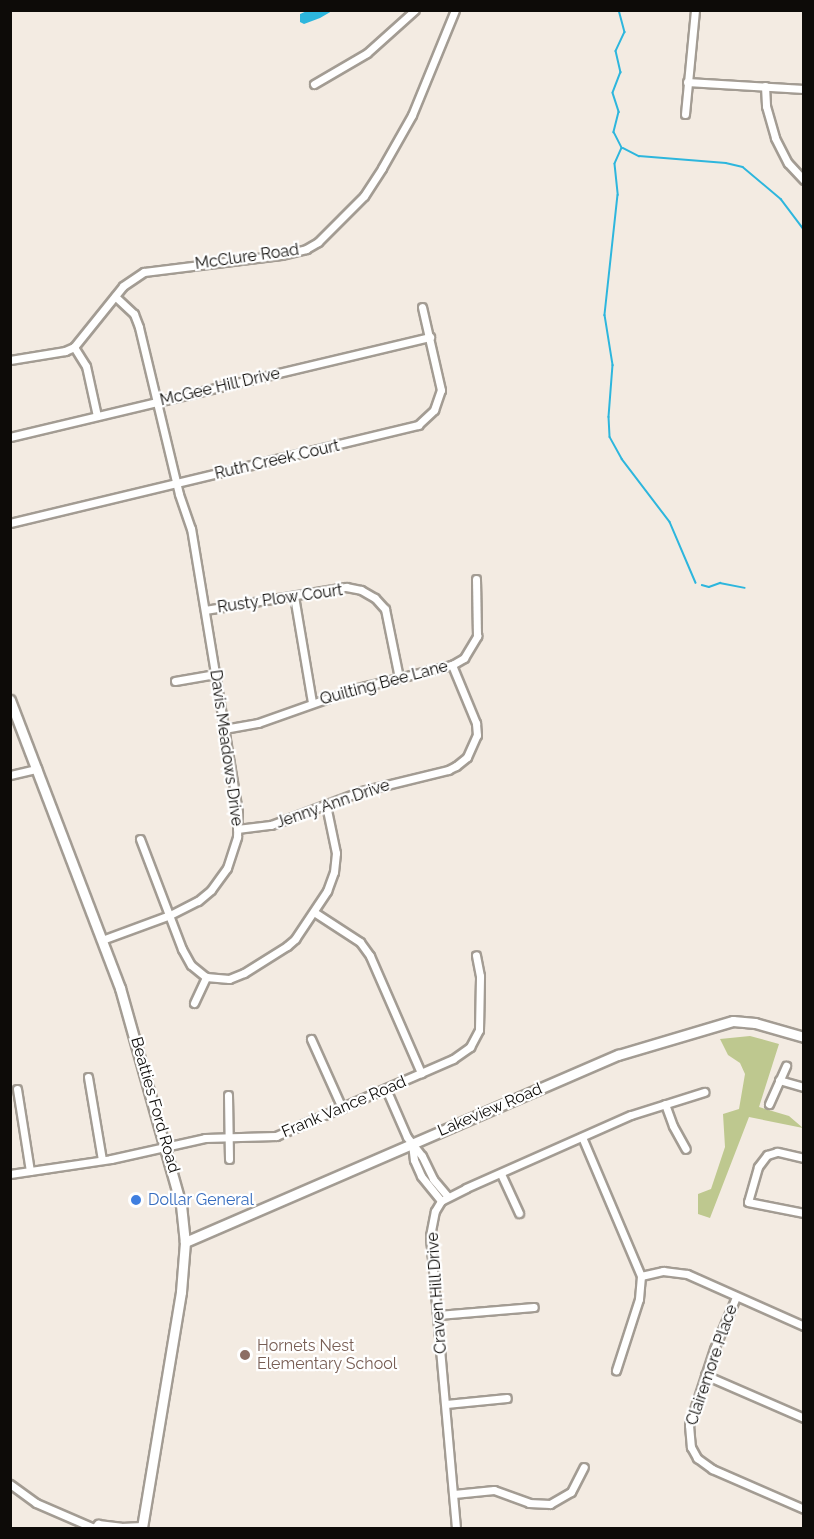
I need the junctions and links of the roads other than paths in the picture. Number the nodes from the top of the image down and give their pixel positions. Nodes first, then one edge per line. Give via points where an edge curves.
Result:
1 (415, 10) edge
2 (455, 10) edge
3 (695, 10) edge
4 (687, 82) junction
5 (314, 84) dead end
6 (765, 86) junction
7 (804, 89) edge
8 (684, 114) dead end
9 (804, 180) edge
10 (115, 296) junction
11 (422, 307) dead end
12 (430, 337) junction
13 (75, 347) junction
14 (10, 360) edge
15 (157, 402) junction
16 (97, 416) junction
17 (10, 437) edge
18 (177, 484) junction
19 (10, 523) edge
20 (476, 579) dead end
21 (294, 596) junction
22 (205, 610) junction
23 (452, 665) junction
24 (216, 675) junction
25 (399, 678) junction
26 (175, 681) dead end
27 (10, 700) edge
28 (312, 702) junction
29 (224, 729) junction
30 (37, 769) junction
31 (10, 775) edge
32 (326, 805) junction
33 (237, 829) junction
34 (140, 839) dead end
35 (314, 912) junction
36 (170, 915) junction
37 (102, 940) junction
38 (476, 955) dead end
39 (206, 977) junction
40 (194, 1003) dead end
41 (804, 1037) edge
42 (311, 1039) dead end
43 (786, 1066) dead end
44 (422, 1073) junction
45 (88, 1077) dead end
46 (779, 1080) junction
47 (804, 1087) edge
48 (17, 1089) dead end
49 (386, 1089) junction
50 (704, 1092) dead end
51 (228, 1095) dead end
52 (665, 1104) junction
53 (769, 1104) dead end
54 (342, 1108) junction
55 (582, 1137) junction
56 (229, 1138) junction
57 (412, 1144) junction
58 (167, 1148) junction
59 (686, 1149) dead end
60 (804, 1158) edge
61 (229, 1159) dead end
62 (102, 1160) junction
63 (30, 1172) junction
64 (10, 1174) edge
65 (501, 1174) junction
66 (445, 1199) junction
67 (519, 1213) dead end
68 (804, 1213) edge
69 (185, 1242) junction
70 (641, 1276) junction
71 (736, 1296) junction
72 (534, 1307) dead end
73 (438, 1315) junction
74 (804, 1326) edge
75 (616, 1370) dead end
76 (705, 1375) junction
77 (507, 1398) dead end
78 (446, 1404) junction
79 (804, 1418) edge
80 (584, 1467) dead end
81 (10, 1484) edge
82 (454, 1494) junction
83 (804, 1509) edge
84 (142, 1527) edge
85 (94, 1528) edge
86 (456, 1528) edge

1 - 5 street via 367,53
2 - 10 street, McClure Road via 416,106 382,168 363,196 318,242 280,255 144,272 132,278
3 - 4 street
4 - 6 street
4 - 8 street
6 - 7 street
6 - 9 street via 775,138 788,163
10 - 13 street, McClure Road
10 - 15 street, Davis Meadows Drive via 137,320
11 - 12 street, Ruth Creek Court
12 - 15 street, McGee Hill Drive
12 - 18 street, Ruth Creek Court via 441,390 434,410 418,425
13 - 14 street
13 - 16 street via 86,366
15 - 16 street, McGee Hill Drive
15 - 18 street, Davis Meadows Drive
16 - 17 street, McGee Hill Drive
18 - 19 street, Ruth Creek Court
18 - 22 street, Davis Meadows Drive via 191,529
20 - 23 street, Quilting Bee Lane via 477,636 464,658
21 - 22 street, Rusty Plow Court
21 - 25 street, Rusty Plow Court via 346,587 375,598 385,609 389,622
21 - 28 street
22 - 24 street, Davis Meadows Drive
23 - 25 street, Quilting Bee Lane
23 - 32 street, Jenny Ann Drive via 476,723 477,735 467,757 448,770 362,791
24 - 26 street
24 - 29 street, Davis Meadows Drive
25 - 28 street, Quilting Bee Lane
27 - 30 main road, Beatties Ford Road
28 - 29 street, Quilting Bee Lane via 258,723
29 - 33 street, Davis Meadows Drive via 238,812
30 - 31 street
30 - 37 main road, Beatties Ford Road
32 - 33 street, Jenny Ann Drive via 271,825
32 - 35 street via 336,853 334,872
33 - 36 street, Davis Meadows Drive via 233,854 221,878 198,901
34 - 36 street
35 - 39 street via 287,946 244,973 229,979
35 - 44 street via 360,942 370,956
36 - 37 street, Davis Meadows Drive
36 - 39 street via 191,965
37 - 58 main road, Beatties Ford Road via 132,1021
38 - 44 street, Frank Vance Road via 480,988 479,1024 474,1041 453,1059
39 - 40 street
41 - 57 main road, Lakeview Road via 755,1023 733,1021 710,1026 618,1055
42 - 54 street
43 - 46 street
44 - 49 street, Frank Vance Road
45 - 62 street
46 - 47 street
46 - 53 street
48 - 63 street
49 - 54 street, Frank Vance Road
49 - 57 street
50 - 52 street
51 - 56 street
52 - 55 street
52 - 59 street
54 - 56 street, Frank Vance Road via 283,1135
55 - 65 street
55 - 70 street
56 - 58 street, Frank Vance Road via 200,1139
56 - 61 street
57 - 66 street via 421,1176
57 - 69 main road, Lakeview Road
58 - 62 street, Frank Vance Road
58 - 69 main road, Beatties Ford Road via 181,1205
60 - 68 street via 777,1152 767,1155 758,1167 748,1202
62 - 63 street, Frank Vance Road
63 - 64 street, Frank Vance Road
65 - 66 street
65 - 67 street
66 - 73 street, Craven Hill Drive via 432,1219 430,1236
69 - 84 main road, Beatties Ford Road via 174,1344
70 - 71 street via 674,1271
70 - 75 street via 639,1299
71 - 74 street
71 - 76 street, Clairemore Place
72 - 73 street
73 - 78 street, Craven Hill Drive
76 - 79 street
76 - 83 street, Clairemore Place via 688,1430 697,1458 712,1469
77 - 78 street
78 - 82 street, Craven Hill Drive
80 - 82 street via 571,1492 550,1504 529,1503 494,1490
81 - 85 street via 36,1503
82 - 86 street, Craven Hill Drive
84 - 85 street via 98,1524

